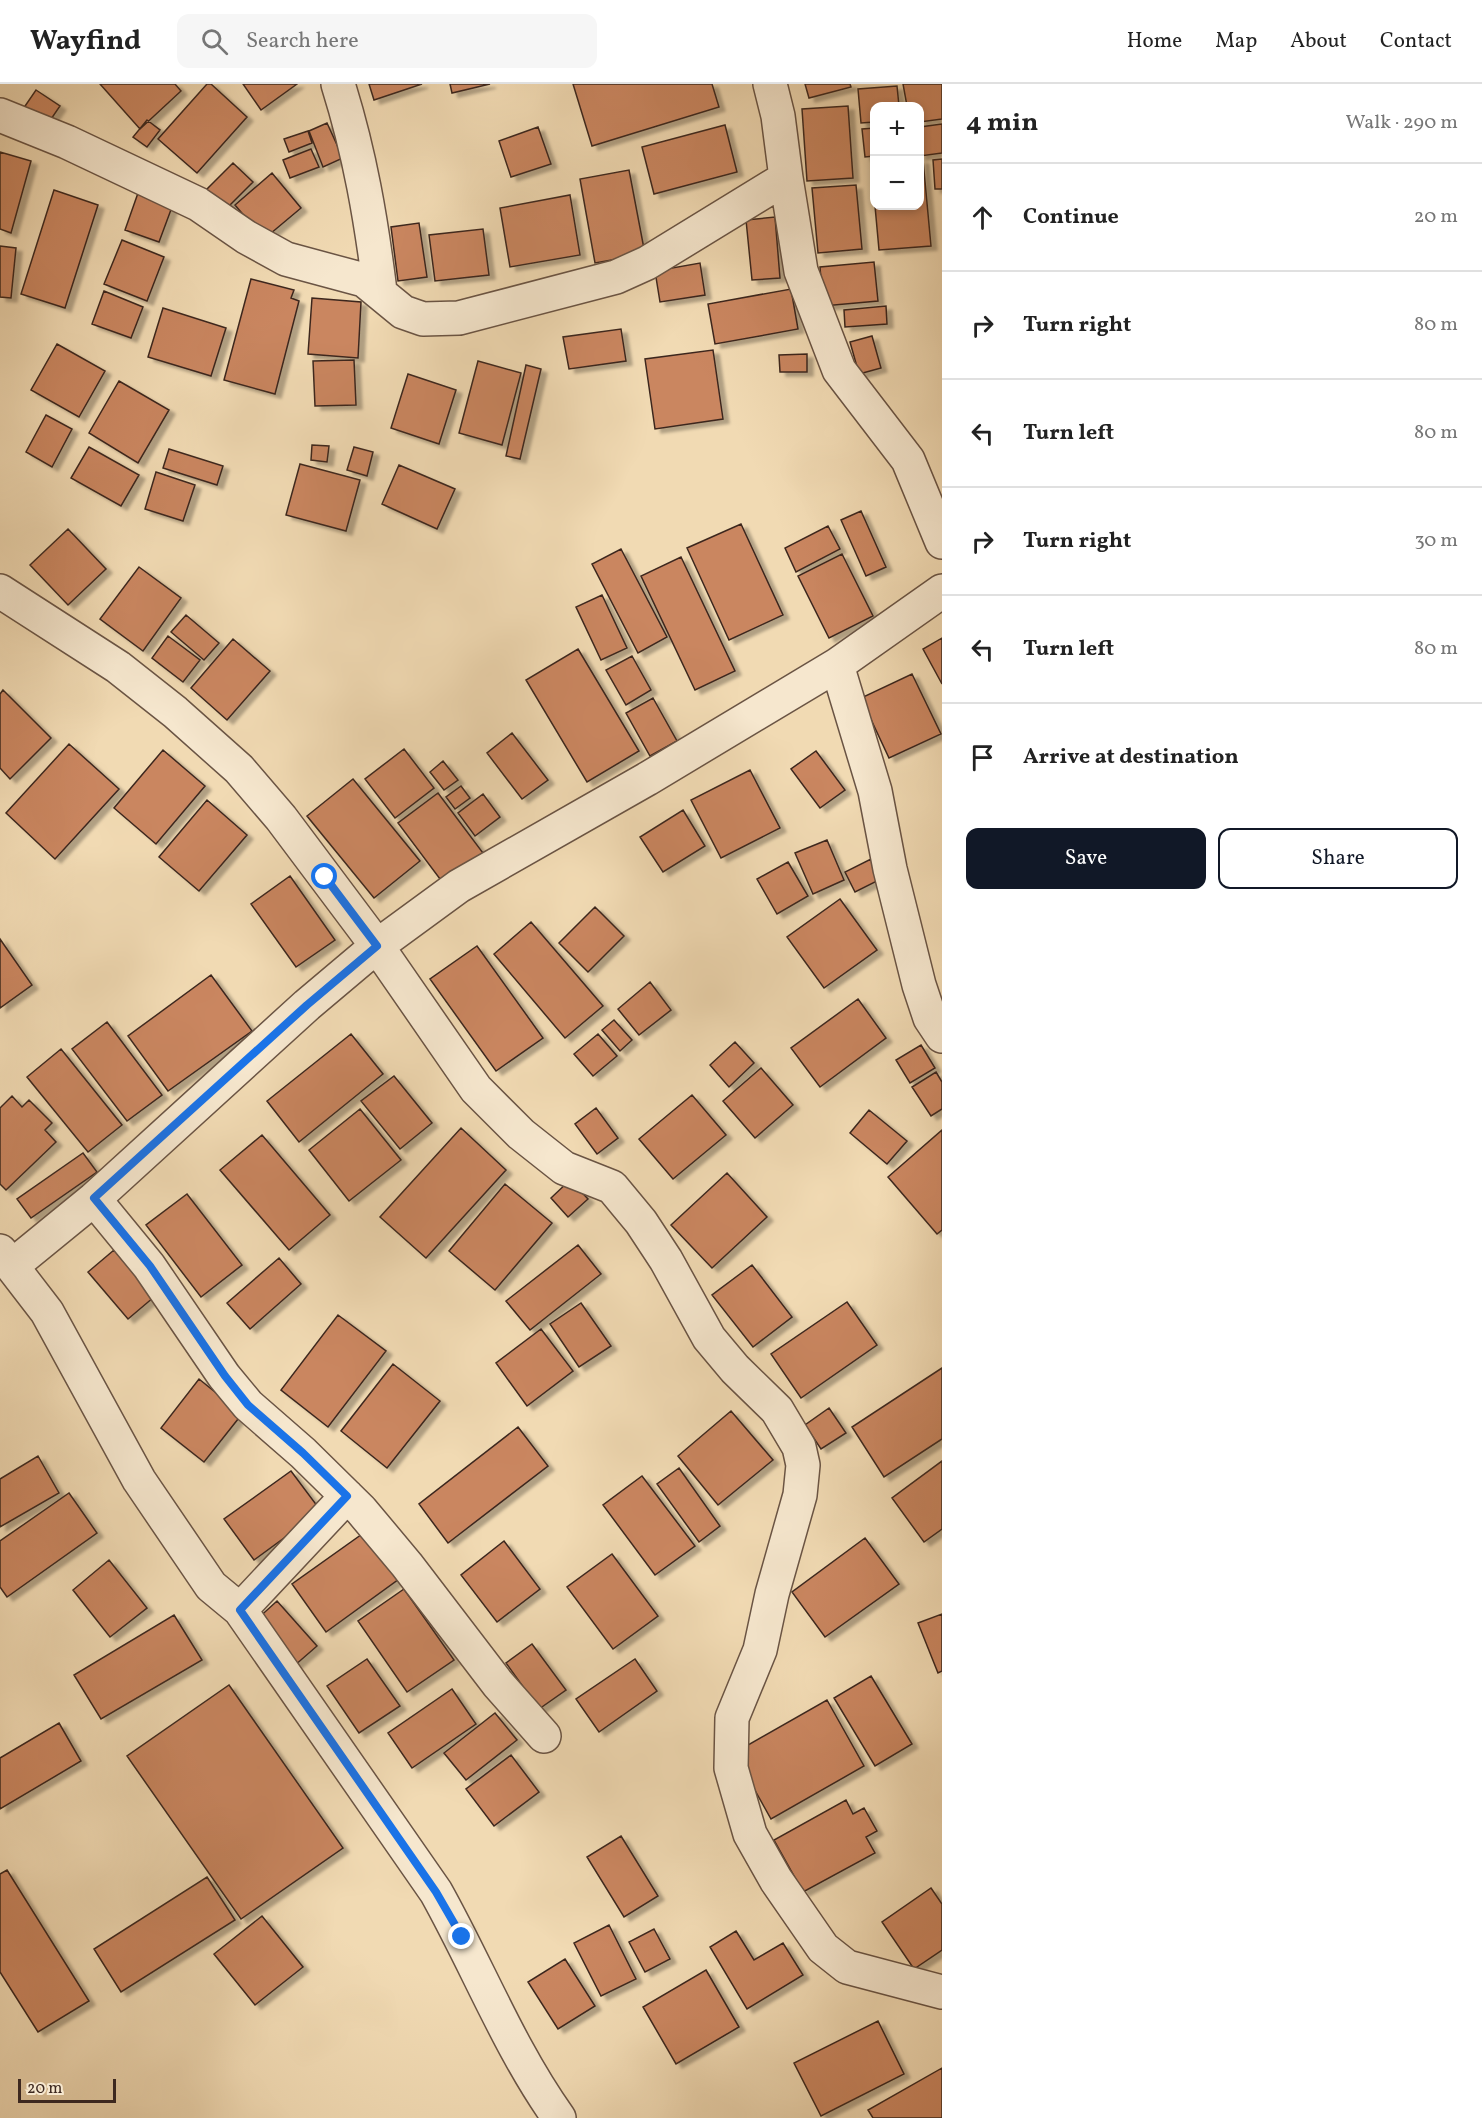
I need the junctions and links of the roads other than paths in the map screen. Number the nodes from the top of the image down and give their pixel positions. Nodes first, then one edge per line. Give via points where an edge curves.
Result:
1 (338, 84) edge
2 (770, 84) edge
3 (0, 115) edge
4 (786, 178) junction
5 (380, 291) junction
6 (942, 542) edge
7 (0, 591) edge
8 (940, 598) edge
9 (837, 665) junction
10 (377, 946) junction
11 (942, 1036) edge
12 (94, 1198) junction
13 (6, 1258) edge
14 (347, 1496) junction
15 (240, 1610) junction
16 (544, 1736) dead end
17 (942, 1992) edge
18 (559, 2118) edge

1 - 5 street via 361,167
2 - 4 street
3 - 5 street via 198,204 286,259 364,280
4 - 5 street via 648,263 616,278 459,318 423,319 403,312
4 - 6 street via 801,271 838,370 908,460
7 - 10 street via 118,667 239,769
8 - 9 street
9 - 10 street via 648,779 459,886
9 - 11 street via 875,791 919,985 930,1018
10 - 12 street
10 - 17 street via 476,1089 521,1134 564,1168 612,1187 666,1260 709,1338 777,1410 799,1447 803,1465 800,1495 760,1650 732,1718 730,1768 750,1834 823,1948 848,1967
12 - 13 street
12 - 14 street via 150,1266 248,1405
13 - 15 street via 47,1312 139,1480 211,1586
14 - 15 street
14 - 16 street
15 - 18 street via 436,1892 524,2064

